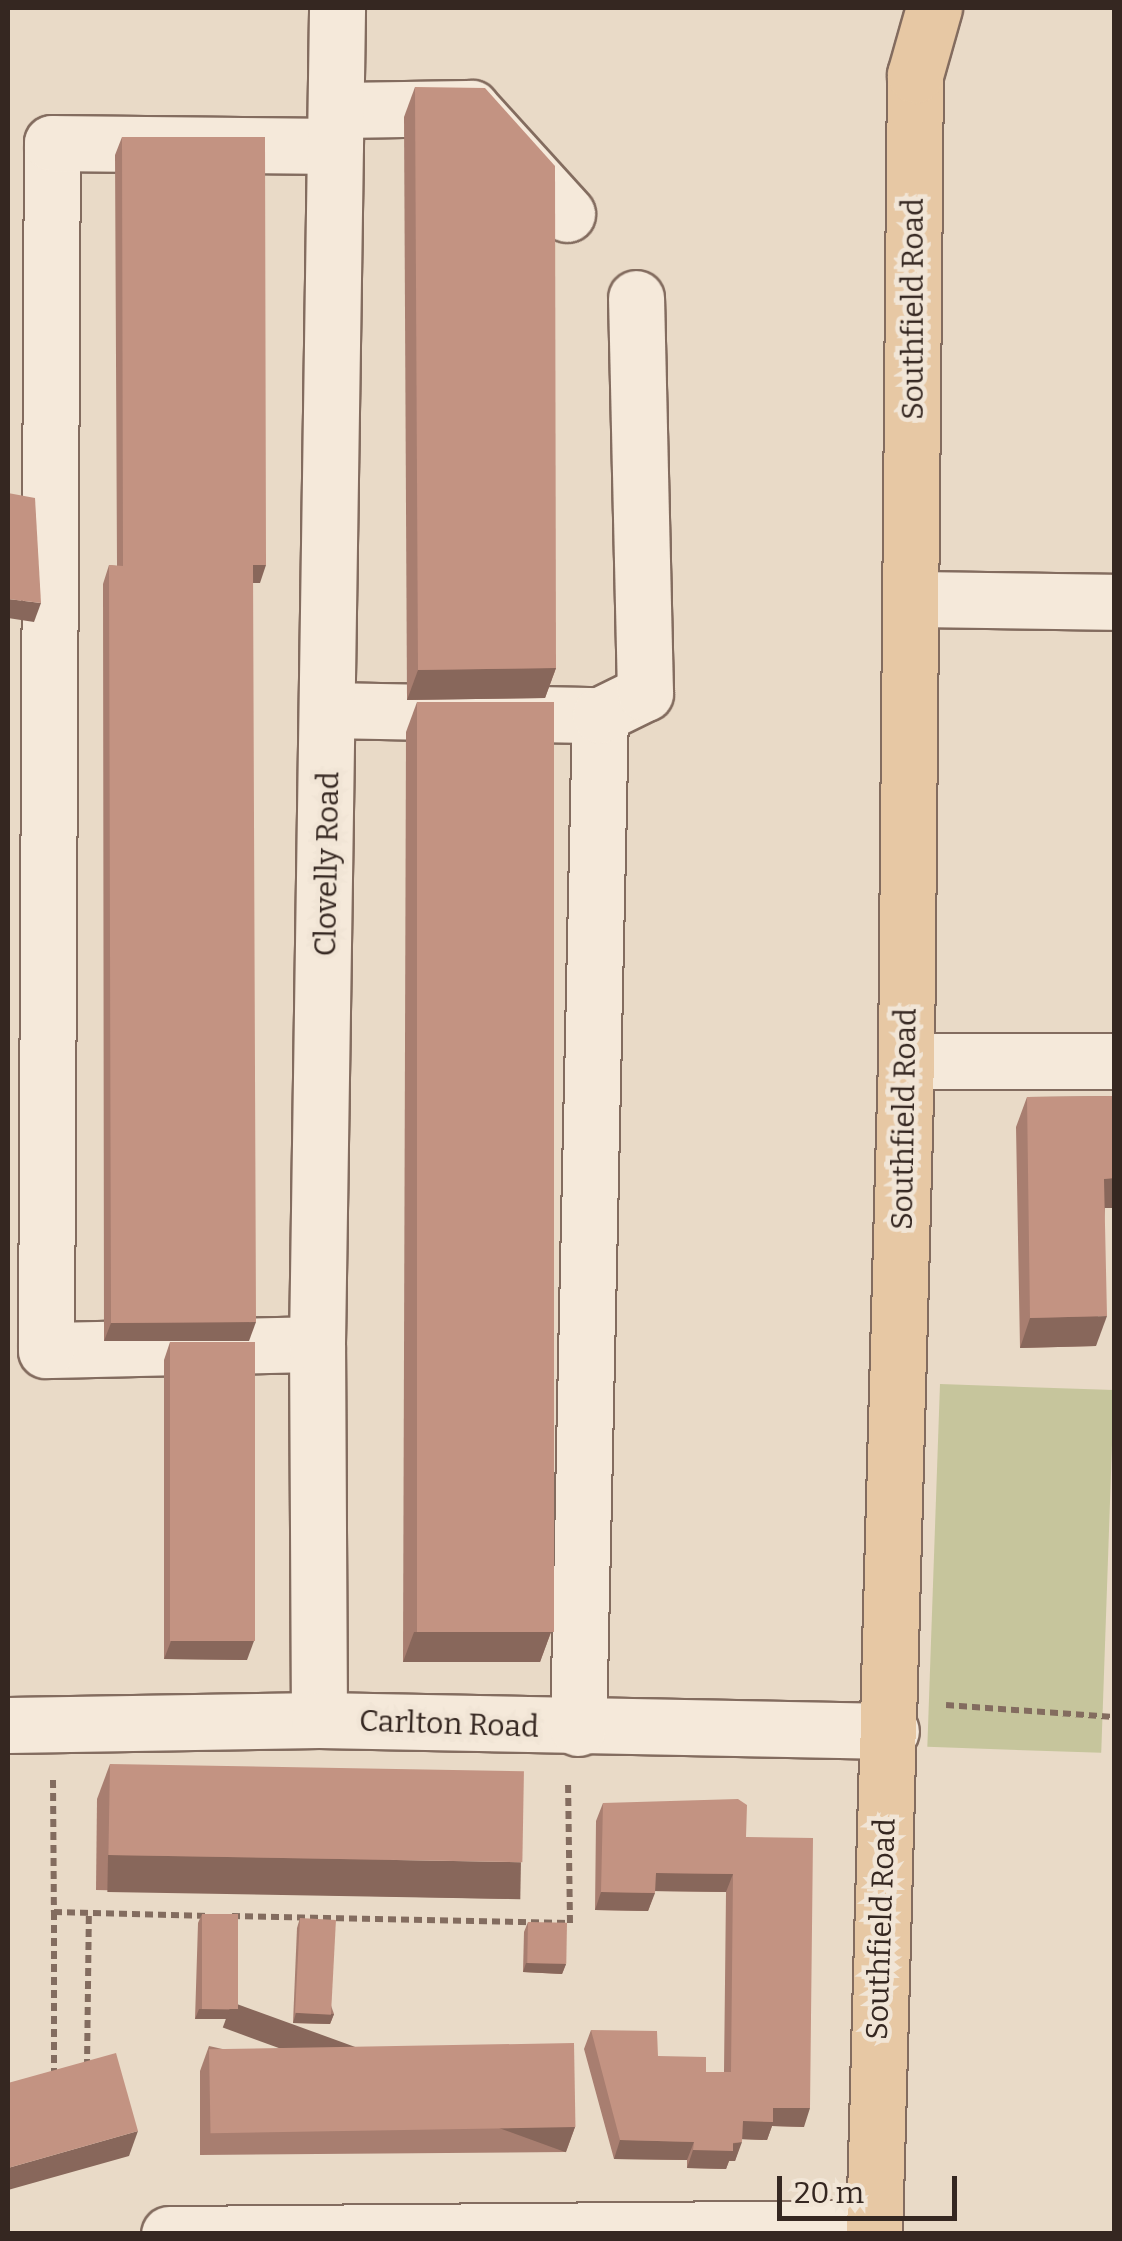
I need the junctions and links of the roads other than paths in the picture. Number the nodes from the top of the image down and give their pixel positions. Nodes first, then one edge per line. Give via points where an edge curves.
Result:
1 (338, 8) edge
2 (934, 8) edge
3 (336, 128) junction
4 (567, 214) dead end
5 (636, 298) dead end
6 (911, 599) junction
7 (1114, 602) edge
8 (330, 710) junction
9 (600, 715) junction
10 (906, 1061) junction
11 (1114, 1062) edge
12 (317, 1344) junction
13 (911, 1718) junction
14 (319, 1720) junction
15 (30, 1725) edge
16 (572, 1728) junction
17 (874, 2230) edge
18 (366, 2231) edge
19 (169, 2234) edge

1 - 3 street, Clovelly Road
2 - 6 main road, Southfield Road via 915,76
3 - 4 street via 471,108
3 - 8 street, Clovelly Road
3 - 12 street via 52,143 46,1350
5 - 9 street via 645,692
6 - 7 street
6 - 10 main road, Southfield Road
8 - 9 street
8 - 12 street, Clovelly Road
9 - 16 street
10 - 11 street
10 - 13 main road, Southfield Road
12 - 14 street, Clovelly Road
13 - 16 street, Carlton Road
13 - 17 main road, Southfield Road via 880,1888
14 - 15 street, Carlton Road
14 - 16 street, Carlton Road
17 - 18 street
18 - 19 street

